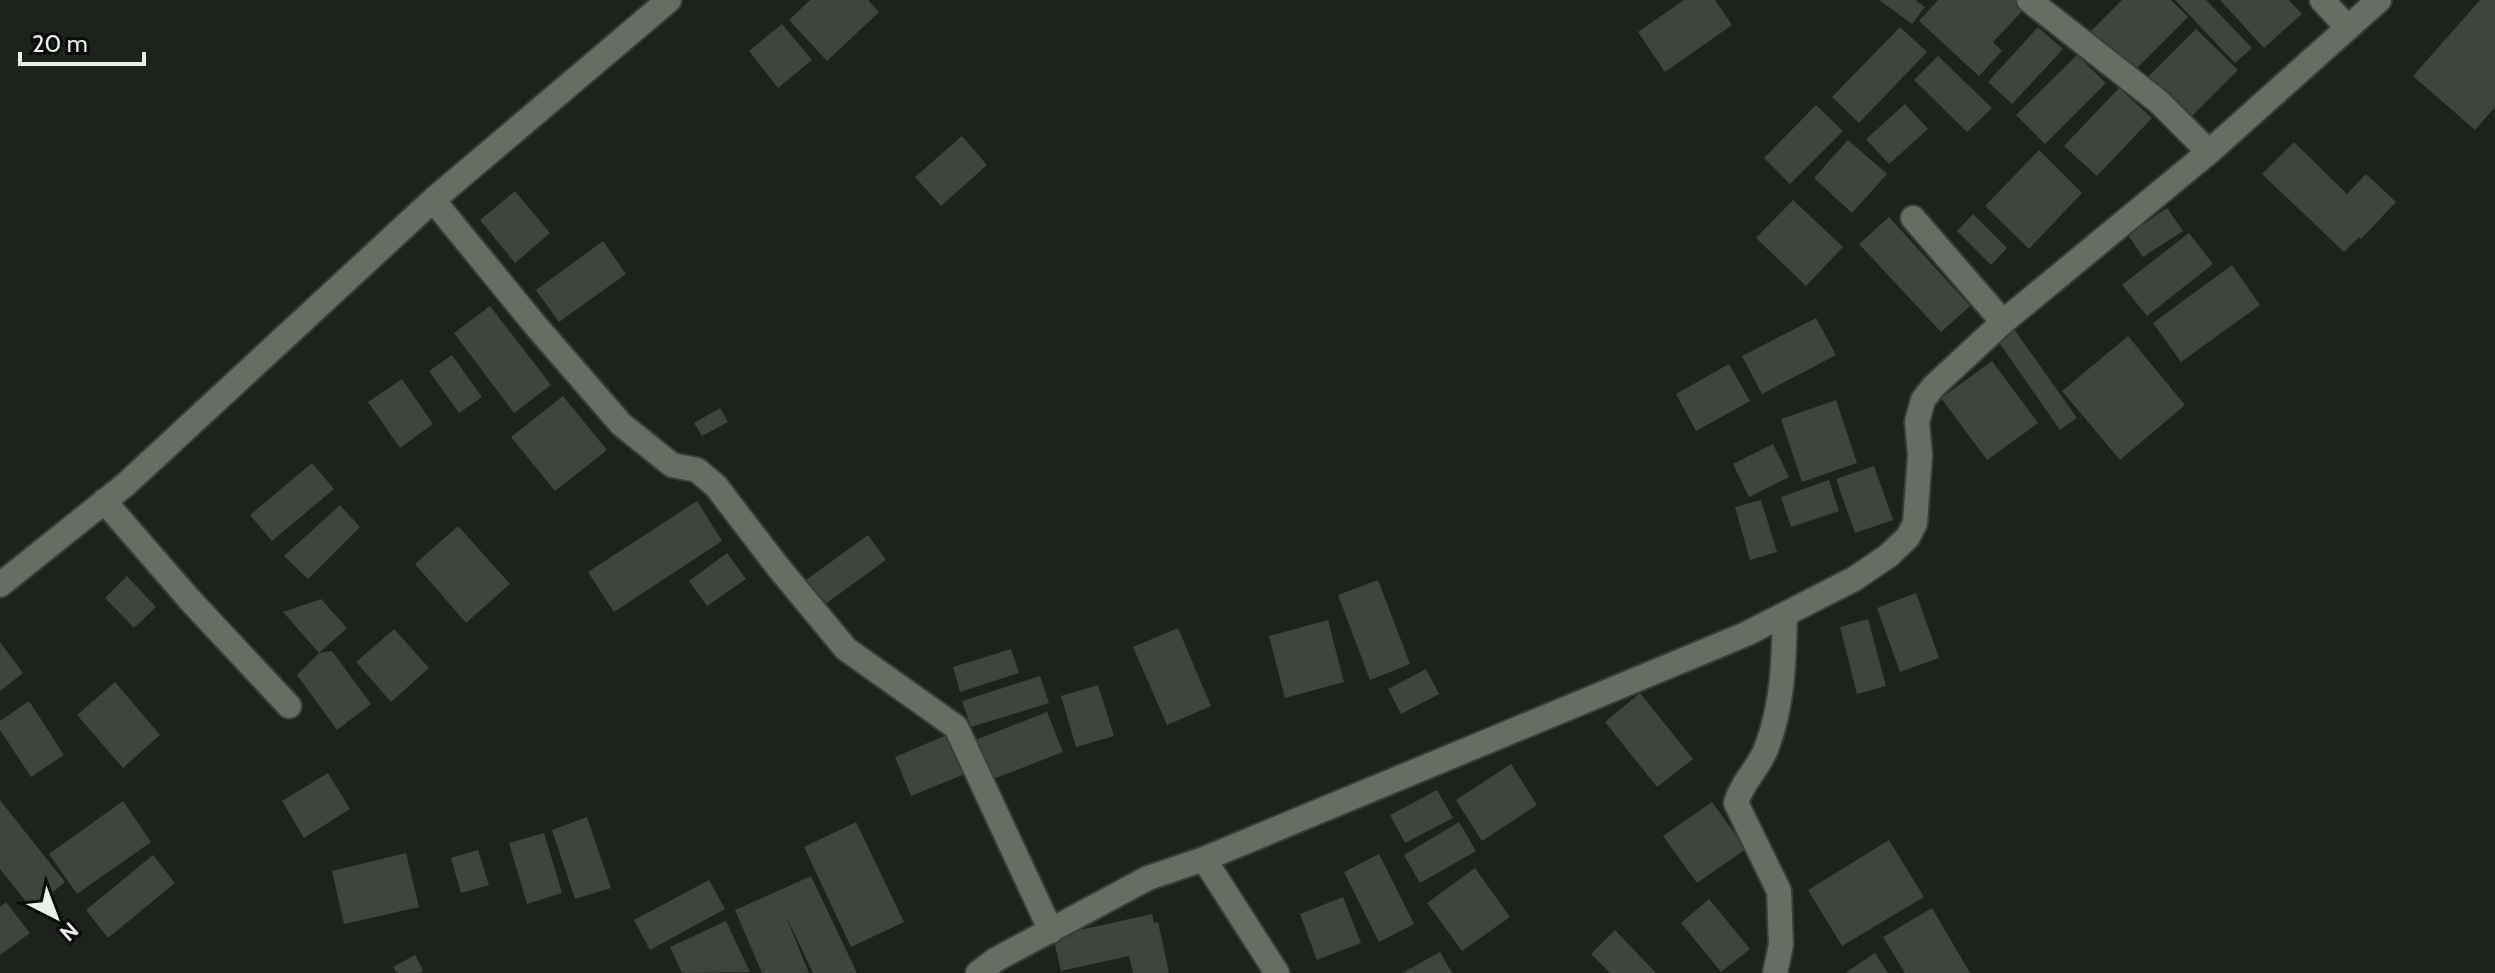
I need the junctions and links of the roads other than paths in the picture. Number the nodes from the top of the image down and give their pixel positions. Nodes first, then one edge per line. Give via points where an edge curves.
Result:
1 (669, 0) edge
2 (2029, 0) edge
3 (2322, 0) edge
4 (2379, 0) edge
5 (2348, 28) junction
6 (2209, 152) junction
7 (433, 200) junction
8 (1913, 218) dead end
9 (2003, 322) junction
10 (104, 501) junction
11 (0, 585) edge
12 (1785, 614) junction
13 (289, 706) dead end
14 (1204, 859) junction
15 (1051, 931) junction
16 (978, 973) edge
17 (1277, 973) edge
18 (1775, 973) edge

1 - 7 street
2 - 6 street via 2159,102
3 - 5 street
4 - 5 street
5 - 6 street
6 - 9 street
7 - 10 street
7 - 15 street via 621,424 672,465 697,470 716,486 846,649 956,727
8 - 9 street
9 - 12 street via 1923,400 1917,422 1915,523 1908,537 1854,579
10 - 11 street
10 - 13 street
12 - 14 street
12 - 18 street via 1783,678 1766,751 1740,788 1736,803 1779,891 1781,945
14 - 15 street via 1148,878
14 - 17 street
15 - 16 street

